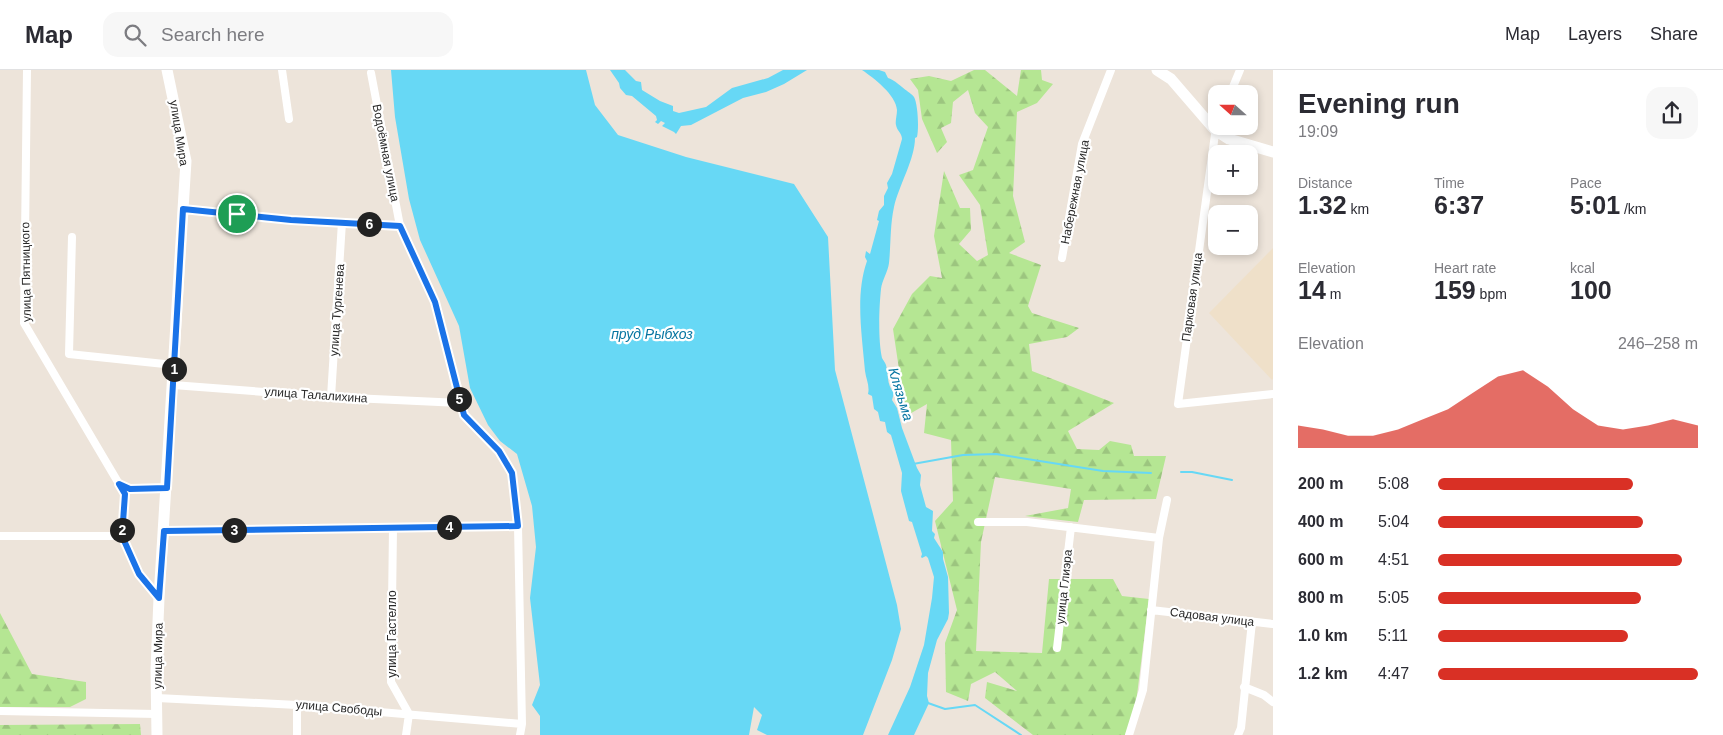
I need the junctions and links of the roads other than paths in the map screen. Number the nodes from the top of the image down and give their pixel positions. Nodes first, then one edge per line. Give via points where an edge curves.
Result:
1 (27, 70) edge
2 (167, 70) edge
3 (282, 70) edge
4 (1111, 70) edge
5 (1157, 70) edge
6 (1240, 70) edge
7 (371, 73) dead end
8 (1234, 85) edge
9 (290, 119) dead end
10 (1208, 119) edge
11 (1215, 135) edge
12 (1224, 135) edge
13 (1273, 152) edge
14 (183, 209) junction
15 (342, 222) junction
16 (400, 226) junction
17 (72, 236) dead end
18 (1062, 258) dead end
19 (174, 365) junction
20 (173, 385) junction
21 (1273, 394) edge
22 (331, 398) junction
23 (460, 403) junction
24 (119, 484) junction
25 (167, 488) junction
26 (1168, 500) dead end
27 (978, 522) dead end
28 (518, 526) junction
29 (1071, 527) junction
30 (394, 528) junction
31 (164, 531) junction
32 (0, 536) edge
33 (122, 536) junction
34 (1159, 538) junction
35 (159, 598) junction
36 (1151, 610) junction
37 (1252, 622) junction
38 (1273, 624) edge
39 (1057, 648) dead end
40 (1244, 687) junction
41 (157, 698) junction
42 (1273, 702) edge
43 (297, 705) junction
44 (0, 711) edge
45 (157, 714) junction
46 (408, 714) junction
47 (522, 724) junction
48 (157, 735) edge
49 (297, 735) edge
50 (406, 735) edge
51 (520, 735) edge
52 (1129, 735) edge
53 (1238, 735) edge

1 - 24 street, улица Пятницкого via 24,323
2 - 14 street, улица Мира via 186,161
3 - 9 street
4 - 18 street, Набережная улица via 1082,144
5 - 10 street via 1171,79
6 - 8 street
7 - 16 street, Водоёмная улица
11 - 21 street, Парковая улица via 1178,404
12 - 13 street
14 - 15 street
14 - 19 street, улица Мира
15 - 16 street
15 - 22 street, улица Тургенева
16 - 23 street, Водоёмная улица via 435,302
17 - 19 street via 69,354
19 - 20 street, улица Мира
20 - 22 street, улица Талалихина
20 - 25 street, улица Мира
22 - 23 street, улица Талалихина
23 - 28 street, Водоёмная улица via 464,415 499,451 512,473
24 - 25 street via 130,489
24 - 33 street, улица Пятницкого via 125,494
25 - 31 street, улица Мира
26 - 34 street
27 - 29 street via 1027,522
28 - 30 street
28 - 47 street, Водоёмная улица
29 - 34 street
29 - 39 street, улица Глиэра
30 - 31 street
30 - 46 street, улица Гастелло via 391,682
31 - 35 street, улица Мира
32 - 33 street
33 - 35 street via 139,574
34 - 36 street
35 - 41 street, улица Мира
36 - 37 street, Садовая улица
36 - 52 street via 1143,690
37 - 38 street, Садовая улица
37 - 40 street
40 - 42 street
40 - 53 street
41 - 43 street, улица Свободы
41 - 45 street, улица Мира
43 - 46 street, улица Свободы
43 - 49 street
44 - 45 street
45 - 48 street, улица Мира
46 - 47 street, улица Свободы
46 - 50 street
47 - 51 street, Водоёмная улица

